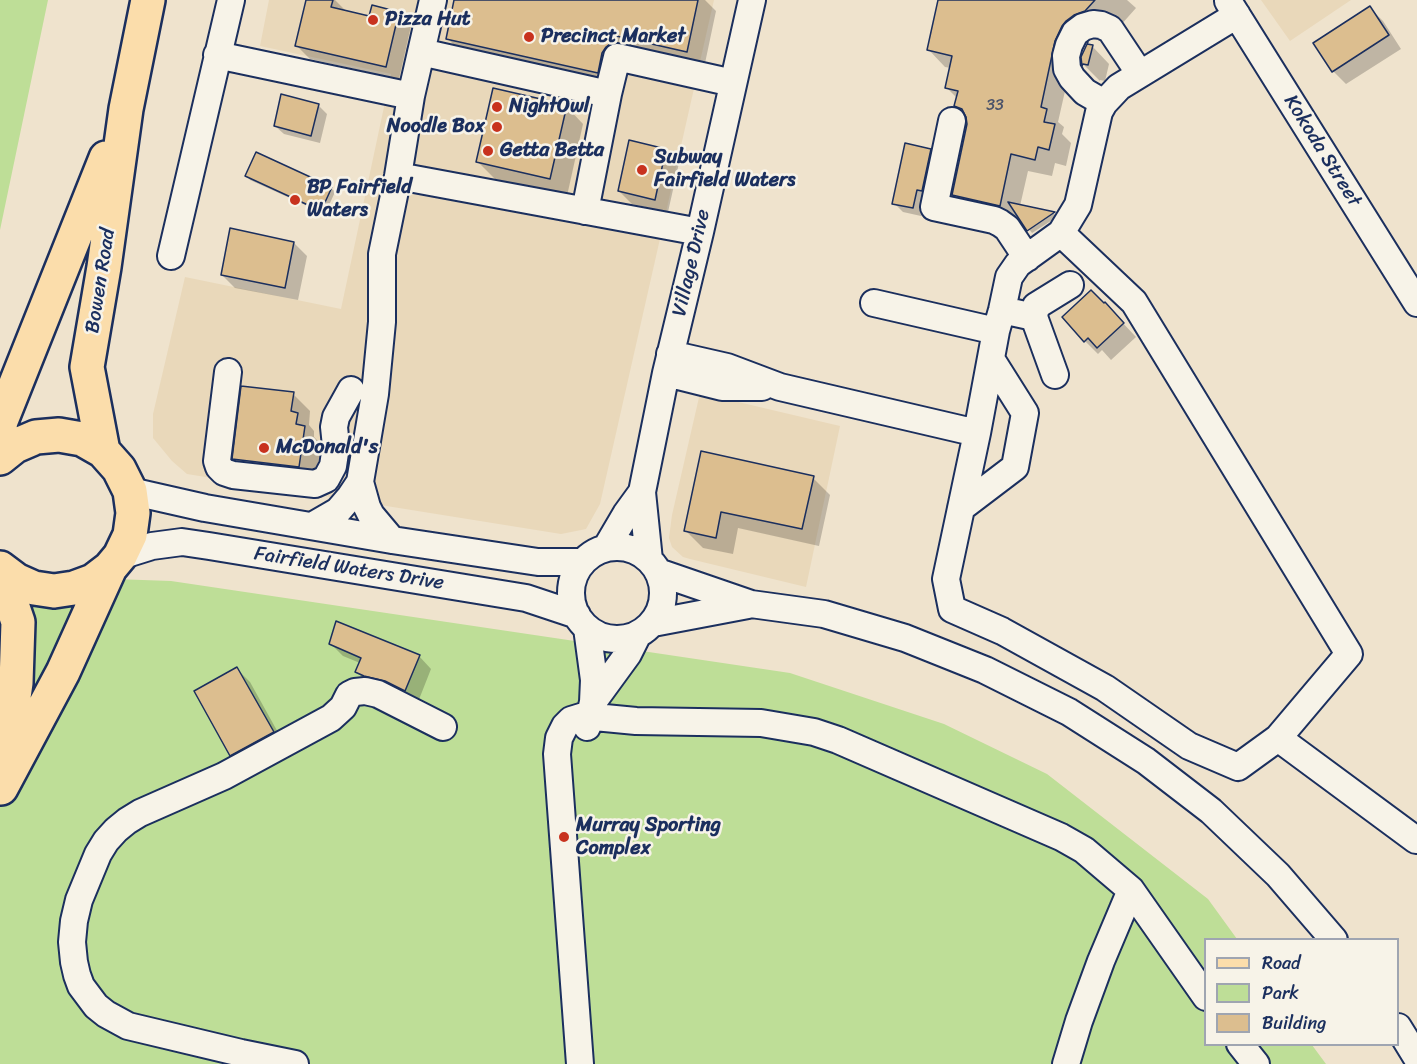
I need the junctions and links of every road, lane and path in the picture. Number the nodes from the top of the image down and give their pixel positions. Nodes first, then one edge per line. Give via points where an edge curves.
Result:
1 (148, 0) edge
2 (231, 0) edge
3 (433, 0) edge
4 (752, 0) edge
5 (1232, 7) edge
6 (421, 52) junction
7 (217, 56) junction
8 (1140, 74) junction
9 (733, 83) junction
10 (608, 94) junction
11 (411, 96) junction
12 (1104, 103) junction
13 (126, 109) junction
14 (952, 122) dead end
15 (398, 176) junction
16 (585, 211) junction
17 (700, 232) junction
18 (1061, 233) junction
19 (171, 256) dead end
20 (1027, 258) junction
21 (1070, 285) dead end
22 (874, 303) dead end
23 (1417, 303) edge
24 (1034, 317) junction
25 (999, 320) junction
26 (991, 359) junction
27 (668, 363) junction
28 (228, 372) dead end
29 (1055, 375) dead end
30 (351, 390) dead end
31 (0, 426) edge
32 (977, 433) junction
33 (103, 451) junction
34 (0, 458) edge
35 (360, 482) junction
36 (130, 491) junction
37 (642, 492) junction
38 (961, 508) junction
39 (312, 526) junction
40 (392, 540) junction
41 (606, 548) junction
42 (115, 562) junction
43 (582, 562) junction
44 (654, 566) junction
45 (0, 568) edge
46 (751, 604) junction
47 (582, 622) junction
48 (645, 628) junction
49 (590, 715) junction
50 (443, 727) dead end
51 (1278, 738) junction
52 (1, 792) edge
53 (1417, 839) edge
54 (1131, 890) junction
55 (1333, 938) edge
56 (1204, 994) edge
57 (1399, 1029) edge
58 (1242, 1046) edge
59 (1417, 1058) edge
60 (295, 1064) edge
61 (580, 1064) edge
62 (1066, 1064) edge
63 (1256, 1064) edge

1 - 13 main road, Bowen Road
2 - 7 street
3 - 6 street
4 - 9 street, Village Drive
5 - 8 street
5 - 23 street, Kokoda Street
6 - 10 street
6 - 11 street
7 - 11 street
7 - 19 street
8 - 12 street via 1119,87
8 - 12 street via 1110,29 1093,24 1075,33 1066,56 1068,69 1085,92
9 - 10 street via 616,57
9 - 17 street, Village Drive
10 - 16 street
11 - 15 street
12 - 18 street via 1078,205
13 - 31 main road, Bowen Road
13 - 33 main road, Bowen Road via 87,367
14 - 20 street via 934,207 1000,223
15 - 16 street
15 - 35 street via 382,254 382,322
16 - 17 street
17 - 27 street, Village Drive
18 - 20 street
18 - 51 street via 1134,302 1349,654
20 - 25 street via 1009,277
21 - 24 street via 1036,306
22 - 25 street
24 - 25 street
24 - 29 street
25 - 26 street
26 - 32 street
26 - 38 street via 1025,413 1015,467
27 - 32 street via 722,387 780,387
27 - 37 street, Village Drive
28 - 30 street via 217,461 224,472 233,475 315,484 326,479 333,466 336,417
32 - 38 street
33 - 34 main road, Bowen Road via 82,439 59,435 36,437
33 - 36 main road, Bowen Road via 119,469
35 - 39 street via 338,511
35 - 40 street via 371,515
36 - 39 street, Fairfield Waters Drive
36 - 42 main road, Bowen Road via 130,535
37 - 41 street, Village Drive
37 - 44 street, Village Drive
38 - 51 street via 946,579 952,609 1002,631 1105,688 1189,746 1238,767
39 - 40 street, Fairfield Waters Drive
40 - 43 street, Fairfield Waters Drive via 538,562
41 - 43 street
41 - 44 street via 636,551
42 - 45 main road, Bowen Road via 93,581 54,591 34,588
42 - 47 street, Fairfield Waters Drive via 152,546 182,542 526,598
42 - 52 main road, Bowen Road
43 - 47 street via 571,588 572,602
44 - 46 street
44 - 48 street via 663,585 663,598 660,611
45 - 52 main road, Bowen Road via 18,622 16,683
46 - 48 street
46 - 55 street via 824,615 905,638 985,670 1069,712 1146,761 1211,811 1278,875
47 - 48 street via 612,639 625,639
47 - 49 street via 594,680
48 - 49 street
49 - 54 street via 636,721 761,723 830,737 1061,837 1084,850
49 - 61 street via 575,718 565,726 557,754
50 - 60 street via 378,693 355,692 331,717 224,776 140,813 116,830 98,854 79,900 72,942 81,986 96,1006 128,1026
51 - 53 street
54 - 56 street
54 - 62 street via 1097,971
57 - 59 street
58 - 63 street

